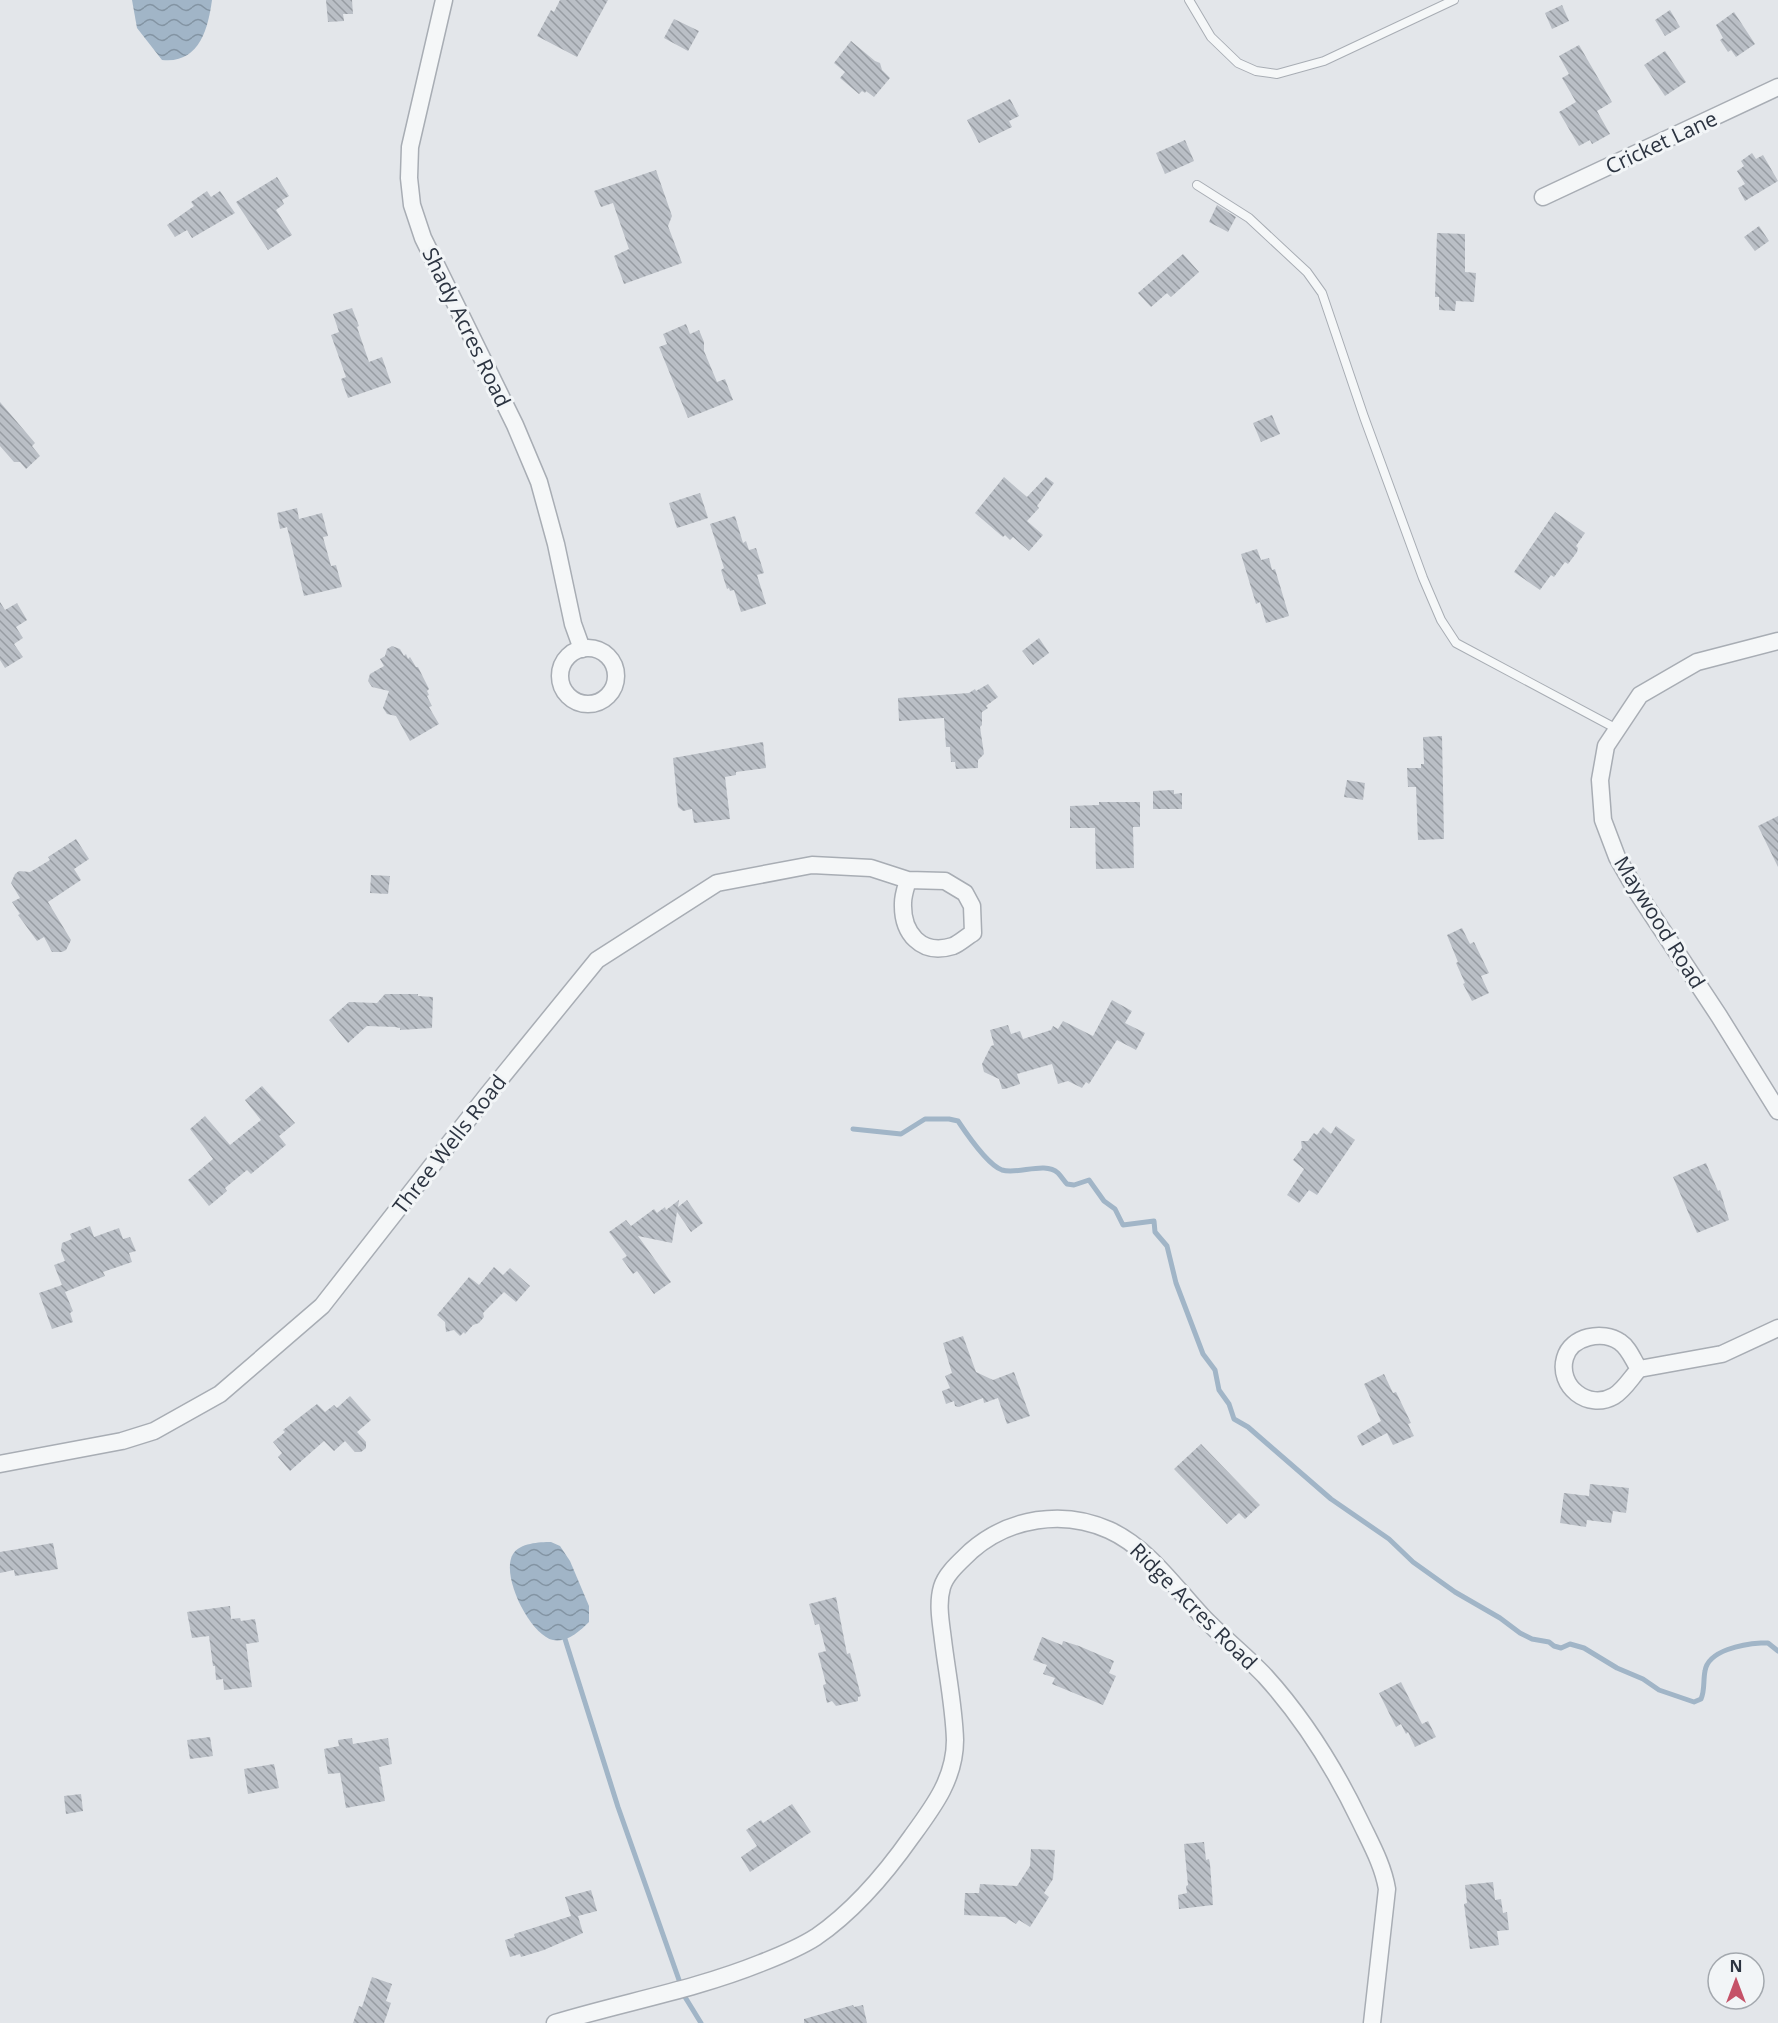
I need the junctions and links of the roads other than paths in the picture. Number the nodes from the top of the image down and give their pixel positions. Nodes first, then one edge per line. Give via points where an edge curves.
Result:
1 (444, 0) edge
2 (1189, 0) edge
3 (1454, 0) edge
4 (1778, 87) edge
5 (1197, 185) dead end
6 (1543, 197) dead end
7 (1778, 641) edge
8 (582, 649) dead end
9 (1617, 729) junction
10 (908, 880) junction
11 (1778, 1112) edge
12 (1778, 1328) edge
13 (1639, 1369) junction
14 (0, 1464) edge
15 (555, 2023) edge
16 (1372, 2023) edge

1 - 8 street, Shady Acres Road via 410,147 412,205 423,238 515,425 538,482
2 - 3 lane via 1211,37 1238,63 1277,74 1324,61
4 - 6 street, Cricket Lane
5 - 9 lane via 1249,218 1307,272 1322,293 1424,578 1441,620 1456,643
7 - 9 street, Maywood Road via 1698,662 1640,695
9 - 11 street, Maywood Road via 1606,746 1600,780 1603,820 1617,857
10 - 10 street, Three Wells Road via 903,903 908,932 920,944 937,949 955,945 973,933 972,906 965,893 945,881
10 - 14 street, Three Wells Road via 872,868 812,865 717,883 597,960 322,1306 220,1395 154,1431 122,1441
12 - 13 street via 1722,1354
13 - 13 street via 1622,1390 1598,1401 1585,1400 1576,1393 1564,1365 1566,1355 1579,1341 1607,1336 1621,1342
15 - 16 street, Ridge Acres Road via 720,1979 784,1954 815,1937 854,1905 891,1865 930,1812 948,1780 954,1759 953,1719 939,1610 942,1585 955,1567 992,1536 1012,1525 1060,1519 1083,1522 1127,1539 1263,1674 1321,1749 1384,1871 1387,1889

